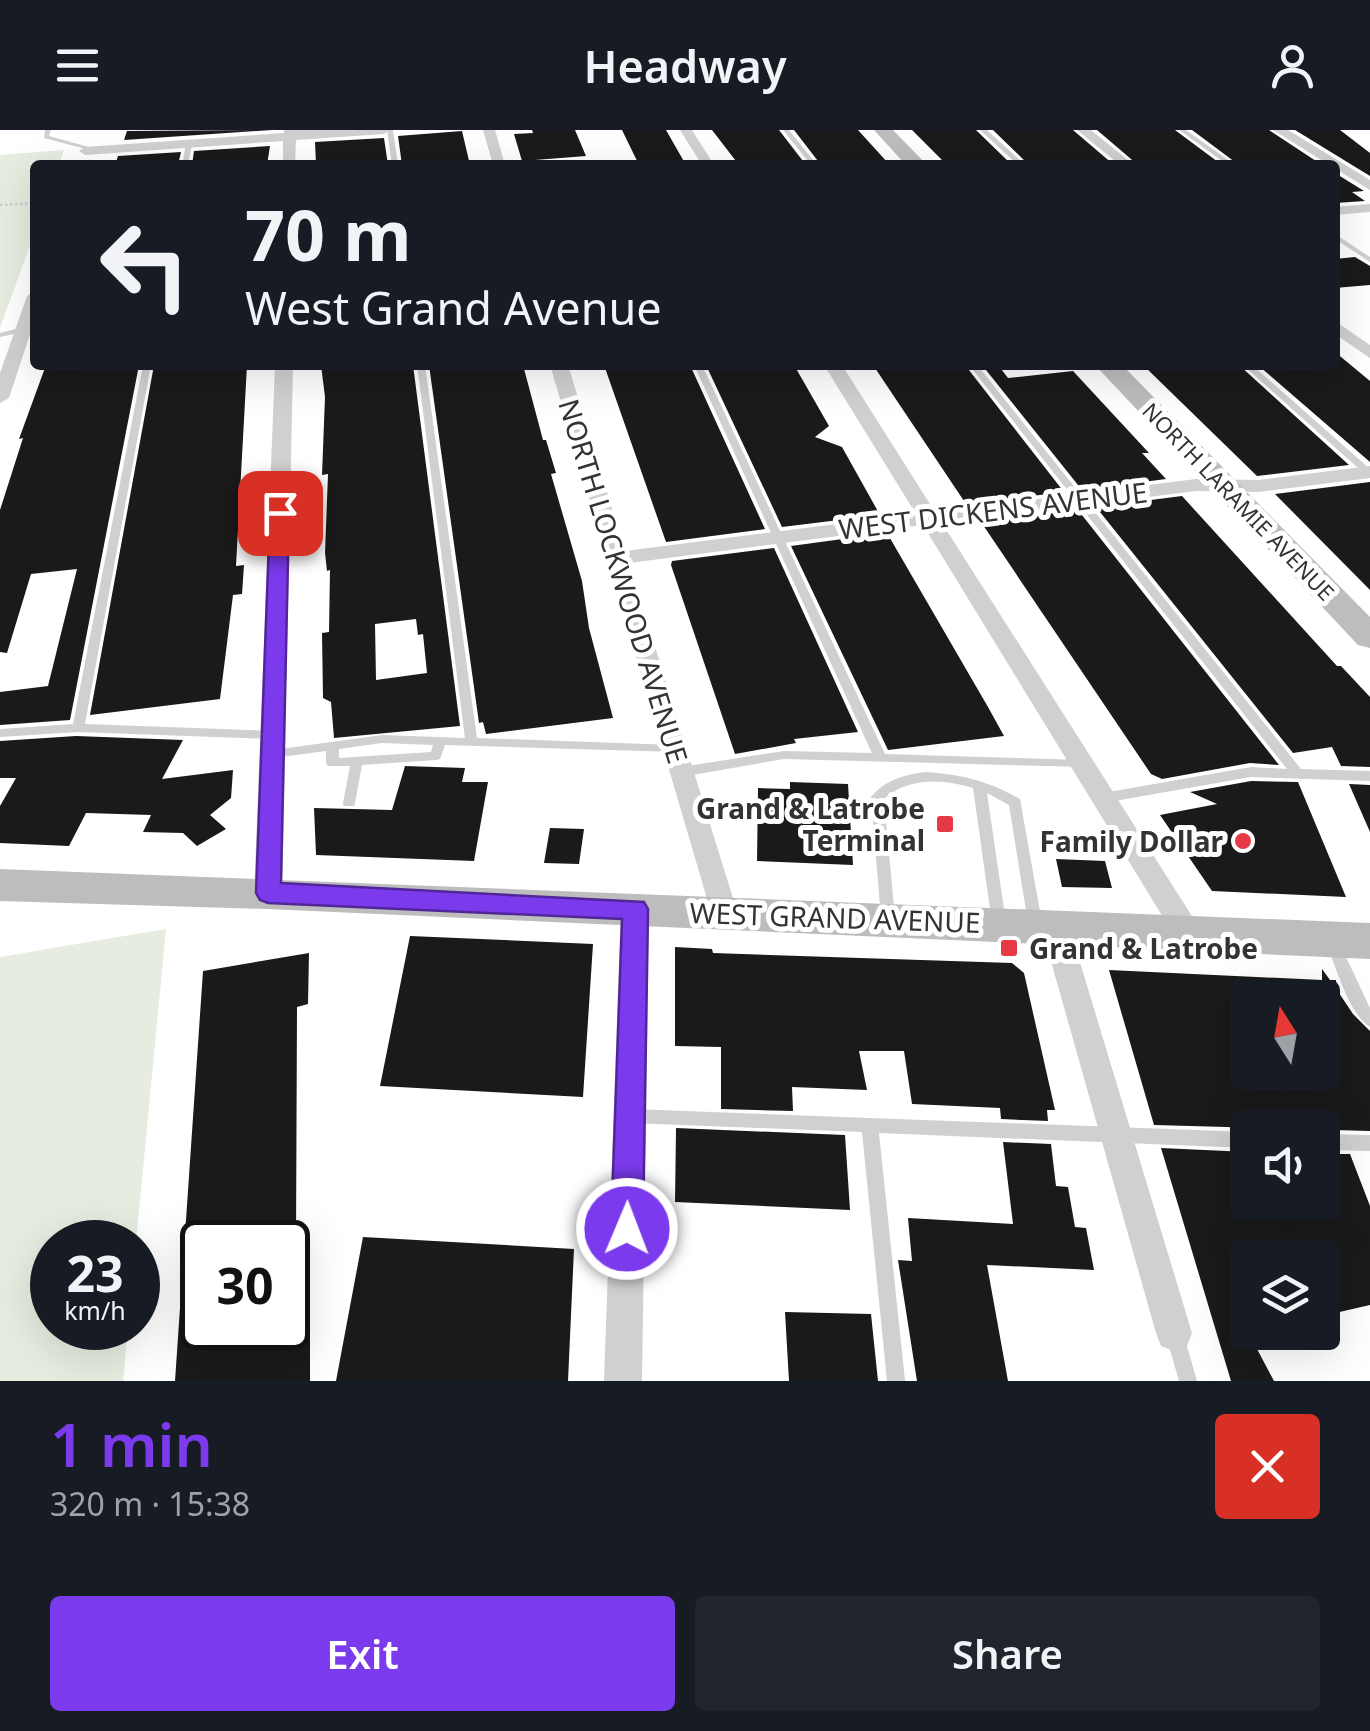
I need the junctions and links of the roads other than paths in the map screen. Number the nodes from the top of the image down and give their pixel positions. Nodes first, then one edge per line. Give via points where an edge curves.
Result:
1 (48, 130) edge
2 (92, 130) edge
3 (387, 130) edge
4 (489, 130) edge
5 (686, 130) edge
6 (786, 130) edge
7 (883, 130) edge
8 (983, 130) edge
9 (1083, 130) edge
10 (1182, 130) edge
11 (1279, 130) edge
12 (364, 131) edge
13 (290, 133) edge
14 (189, 144) junction
15 (84, 154) edge
16 (186, 160) edge
17 (289, 160) edge
18 (394, 160) edge
19 (498, 160) edge
20 (705, 160) edge
21 (810, 160) edge
22 (912, 160) edge
23 (1016, 160) edge
24 (1122, 160) edge
25 (1225, 160) edge
26 (1328, 160) edge
27 (1340, 168) edge
28 (1370, 186) edge
29 (1370, 208) edge
30 (1340, 211) edge
31 (1340, 239) edge
32 (1370, 260) edge
33 (29, 329) edge
34 (1340, 330) edge
35 (0, 335) edge
36 (1370, 353) edge
37 (7, 359) edge
38 (146, 370) edge
39 (284, 370) edge
40 (422, 370) edge
41 (561, 370) edge
42 (700, 370) edge
43 (836, 370) edge
44 (977, 370) edge
45 (1113, 370) edge
46 (1253, 370) edge
47 (0, 398) edge
48 (1369, 473) edge
49 (1225, 486) junction
50 (1080, 499) junction
51 (928, 518) junction
52 (778, 537) junction
53 (617, 558) junction
54 (1370, 638) edge
55 (78, 728) junction
56 (0, 734) edge
57 (440, 740) junction
58 (471, 740) junction
59 (273, 744) junction
60 (333, 746) junction
61 (674, 749) junction
62 (880, 757) junction
63 (356, 761) junction
64 (1082, 764) junction
65 (681, 772) junction
66 (1297, 773) junction
67 (1370, 776) edge
68 (979, 784) junction
69 (1103, 798) junction
70 (349, 803) dead end
71 (0, 885) edge
72 (268, 893) junction
73 (635, 909) junction
74 (722, 912) junction
75 (888, 918) junction
76 (1030, 925) junction
77 (1187, 932) junction
78 (1350, 940) edge
79 (1370, 1020) edge
80 (630, 1116) junction
81 (870, 1126) junction
82 (1114, 1137) junction
83 (1230, 1140) edge
84 (1340, 1142) edge
85 (1370, 1143) edge
86 (1174, 1334) joint
87 (623, 1381) edge
88 (896, 1381) edge
89 (1188, 1381) edge

1 - 15 lane via 52,141
2 - 15 street
3 - 12 street
3 - 18 lane
4 - 19 street
5 - 20 street
6 - 21 lane
7 - 22 main road
8 - 23 lane
9 - 24 street
10 - 25 lane
11 - 26 street
12 - 13 street
13 - 14 street
13 - 17 street
14 - 15 street
14 - 16 lane
27 - 28 street
29 - 30 street
31 - 32 lane
33 - 35 lane
33 - 37 street
34 - 36 street
37 - 47 street
38 - 55 lane
39 - 59 street
40 - 58 lane
41 - 53 street, NORTH LOCKWOOD AVENUE
42 - 52 lane
43 - 51 street
44 - 50 lane
45 - 49 main road, NORTH LARAMIE AVENUE
46 - 48 lane
48 - 49 street, WEST DICKENS AVENUE
49 - 50 street, WEST DICKENS AVENUE
49 - 54 main road, NORTH LARAMIE AVENUE
50 - 51 street, WEST DICKENS AVENUE
50 - 66 lane
51 - 52 street, WEST DICKENS AVENUE
51 - 64 street
52 - 53 street, WEST DICKENS AVENUE
52 - 62 lane
53 - 61 street, NORTH LOCKWOOD AVENUE
55 - 56 lane
55 - 59 lane
57 - 58 lane
57 - 60 lane
57 - 63 lane via 436,756
58 - 61 lane
59 - 60 lane
59 - 72 street
60 - 63 lane via 332,763
61 - 65 street, NORTH LOCKWOOD AVENUE
62 - 64 lane
62 - 65 lane via 784,755
63 - 70 lane
64 - 69 street
65 - 74 street, NORTH LOCKWOOD AVENUE
66 - 67 lane
66 - 69 lane via 1251,772
68 - 75 lane via 954,778 900,781 877,797
68 - 76 lane
68 - 76 lane via 1015,802
69 - 77 street
71 - 72 main road, WEST GRAND AVENUE
72 - 73 main road, WEST GRAND AVENUE
73 - 74 main road, WEST GRAND AVENUE
73 - 80 street
74 - 75 main road, WEST GRAND AVENUE
75 - 76 main road, WEST GRAND AVENUE
76 - 77 main road, WEST GRAND AVENUE
76 - 82 street
77 - 78 main road, WEST GRAND AVENUE
78 - 79 lane via 1359,1004
80 - 81 lane
80 - 87 street
81 - 82 lane
81 - 88 lane
82 - 83 lane
82 - 86 street
84 - 85 lane
86 - 89 lane

